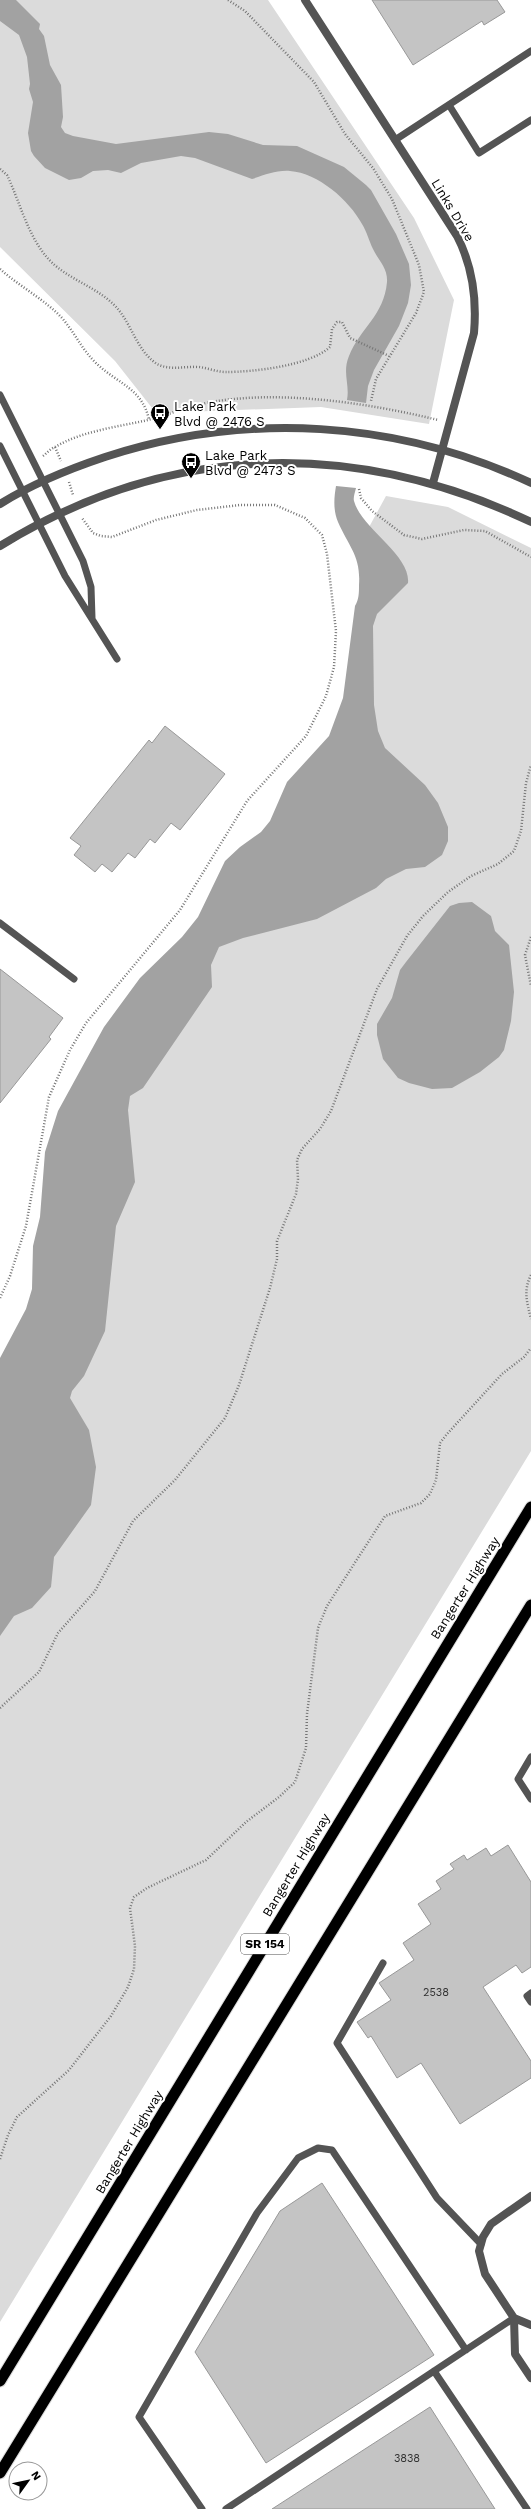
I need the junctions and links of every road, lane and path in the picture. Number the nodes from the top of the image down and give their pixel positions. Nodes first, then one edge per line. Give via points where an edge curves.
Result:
1 (228, 0) edge
2 (305, 0) edge
3 (531, 51) edge
4 (449, 105) junction
5 (531, 120) edge
6 (395, 140) junction
7 (0, 169) edge
8 (0, 269) edge
9 (389, 356) junction
10 (0, 395) edge
11 (371, 401) dead end
12 (424, 417) dead end
13 (149, 420) junction
14 (0, 446) edge
15 (55, 447) junction
16 (443, 448) junction
17 (45, 455) dead end
18 (65, 472) junction
19 (43, 481) junction
20 (433, 483) junction
21 (531, 483) edge
22 (359, 490) dead end
23 (22, 491) junction
24 (0, 504) edge
25 (77, 506) junction
26 (59, 513) junction
27 (531, 522) edge
28 (39, 524) junction
29 (0, 546) edge
30 (531, 557) edge
31 (92, 618) junction
32 (117, 660) dead end
33 (531, 765) edge
34 (0, 923) edge
35 (531, 937) edge
36 (74, 979) dead end
37 (531, 986) edge
38 (531, 1275) edge
39 (0, 1298) edge
40 (531, 1319) edge
41 (531, 1348) edge
42 (531, 1508) edge
43 (531, 1605) edge
44 (0, 1708) edge
45 (531, 1757) edge
46 (531, 1799) edge
47 (383, 1963) dead end
48 (531, 1993) edge
49 (531, 2002) edge
50 (0, 2159) edge
51 (531, 2196) edge
52 (481, 2244) junction
53 (514, 2318) junction
54 (531, 2325) edge
55 (466, 2350) junction
56 (434, 2371) junction
57 (531, 2378) edge
58 (0, 2381) edge
59 (0, 2473) edge
60 (202, 2509) edge
61 (226, 2509) edge
62 (527, 2509) edge

1 - 9 path via 245,11 314,82 345,134 373,168 392,199 418,265 424,292 416,313
2 - 6 street, Links Drive
3 - 4 lane
4 - 5 lane via 479,153
4 - 6 lane
6 - 16 street, Links Drive via 457,236 464,250 475,291 474,333
7 - 9 path via 7,175 41,250 56,267 116,307 127,321 146,356 158,364 172,369 198,367 224,372 244,372 311,359 330,347 332,329 337,322 342,322 350,338
8 - 13 path via 61,317 94,362 138,395 147,410
9 - 11 path via 376,379
10 - 19 lane
12 - 13 path via 382,407 274,398 207,403
13 - 15 path via 95,431
14 - 23 lane
15 - 17 path
15 - 18 path
16 - 18 street via 343,430 254,428 164,440
16 - 20 street, Links Drive
16 - 21 street via 479,460
18 - 19 street
18 - 25 path
19 - 23 street
19 - 26 lane
20 - 25 street via 344,466 295,462 251,464 151,480
20 - 27 street
22 - 30 path via 361,498 372,511 404,535 422,539 464,530 485,530
23 - 24 street
23 - 28 lane
25 - 26 street
25 - 39 path via 84,522 93,533 112,537 156,520 197,510 240,505 275,505 305,518 322,535 327,554 336,631 334,667 326,696 306,736 247,801 180,910 86,1024 70,1050 49,1097 26,1226
26 - 28 street
26 - 31 lane via 88,574 93,602
28 - 29 street
28 - 31 lane via 65,576
31 - 32 lane
33 - 44 path via 526,783 521,831 514,851 498,864 465,880 448,892 423,916 408,936 377,989 331,1111 320,1129 302,1149 297,1160 296,1194 277,1240 277,1259 270,1288 239,1385 225,1418 175,1480 133,1521 95,1591 58,1633 39,1672
34 - 36 lane
35 - 37 path via 525,955
38 - 40 path via 525,1296
41 - 50 path via 524,1357 502,1374 447,1434 440,1444 436,1480 430,1494 421,1504 385,1516 327,1606 318,1628 307,1707 306,1748 295,1782 246,1822 206,1860 147,1888 134,1897 130,1908 135,1946 134,1969 128,1987 111,2016 69,2070 17,2117
42 - 58 highway, Bangerter Highway / SR 154
43 - 59 highway
45 - 46 lane via 518,1779
47 - 52 lane via 337,2043 437,2198
48 - 49 lane via 527,1996
51 - 52 street via 492,2224 482,2237
52 - 53 street via 480,2259 485,2274
53 - 54 street
53 - 55 lane
53 - 57 street via 515,2354
55 - 56 lane
55 - 60 lane via 332,2150 318,2148 298,2158 257,2213 139,2417
56 - 61 lane
56 - 62 lane

